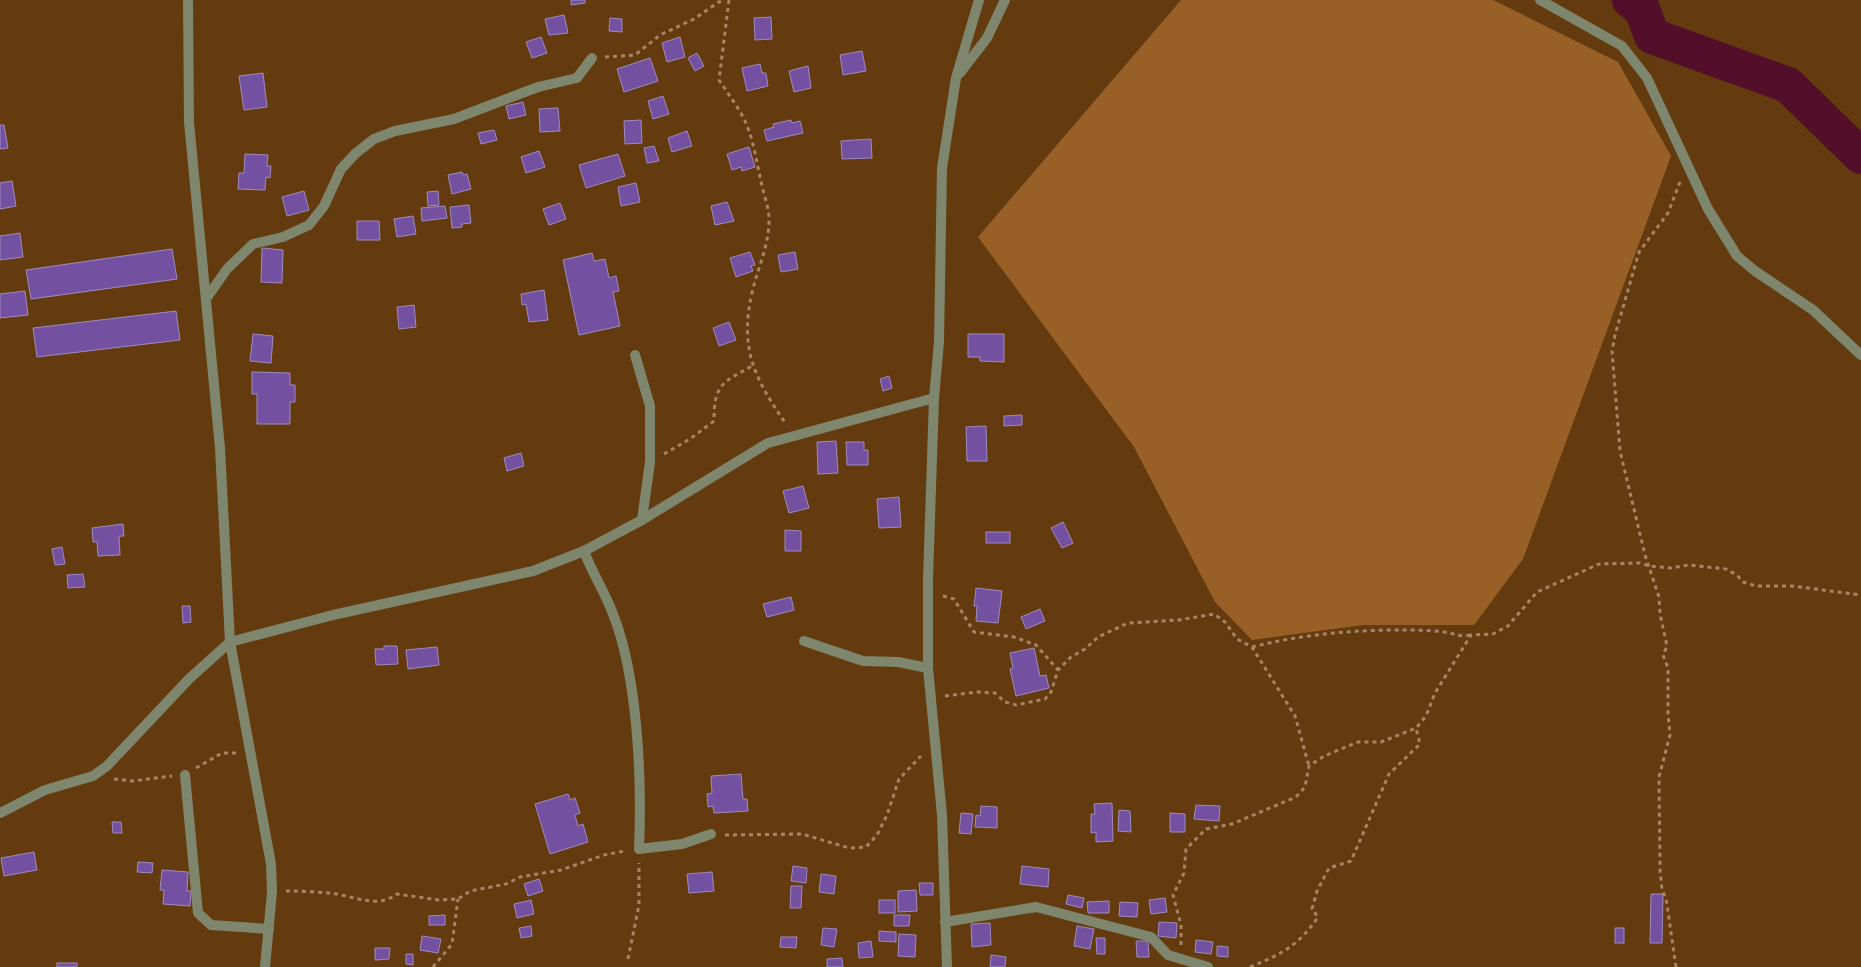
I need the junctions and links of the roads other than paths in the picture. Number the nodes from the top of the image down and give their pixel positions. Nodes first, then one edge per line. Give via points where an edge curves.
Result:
1 (188, 0) edge
2 (979, 0) edge
3 (1005, 0) edge
4 (1540, 0) edge
5 (592, 58) road end
6 (956, 78) junction
7 (206, 299) junction
8 (1861, 354) edge
9 (635, 355) dead end
10 (934, 398) junction
11 (642, 520) junction
12 (584, 551) junction
13 (804, 641) dead end
14 (230, 642) junction
15 (928, 668) junction
16 (185, 775) dead end
17 (0, 813) edge
18 (711, 834) road end
19 (945, 922) junction
20 (269, 929) junction
21 (265, 967) edge
22 (946, 967) edge
23 (1208, 967) edge

1 - 7 street via 189,122
2 - 6 street
3 - 6 street via 987,38
4 - 8 street via 1622,46 1647,78 1708,210 1737,256 1813,310
5 - 7 street via 577,78 538,87 454,119 395,130 374,139 341,169 324,206 309,225 283,237 253,244 227,268
6 - 10 street via 942,168 939,342
7 - 14 street via 220,448
9 - 11 street via 650,406 650,462
10 - 11 street via 768,443
10 - 15 street
11 - 12 street
12 - 14 street via 533,571 333,615
12 - 18 street via 613,613 630,681 638,770 639,849 682,844
13 - 15 street via 863,661 898,662
14 - 17 street via 189,679 107,766 93,776 45,790
14 - 20 street via 268,846 272,892
15 - 19 street via 942,815
16 - 20 street via 198,913 211,925
19 - 22 street
19 - 23 street via 1036,907 1151,937 1168,955
20 - 21 street

